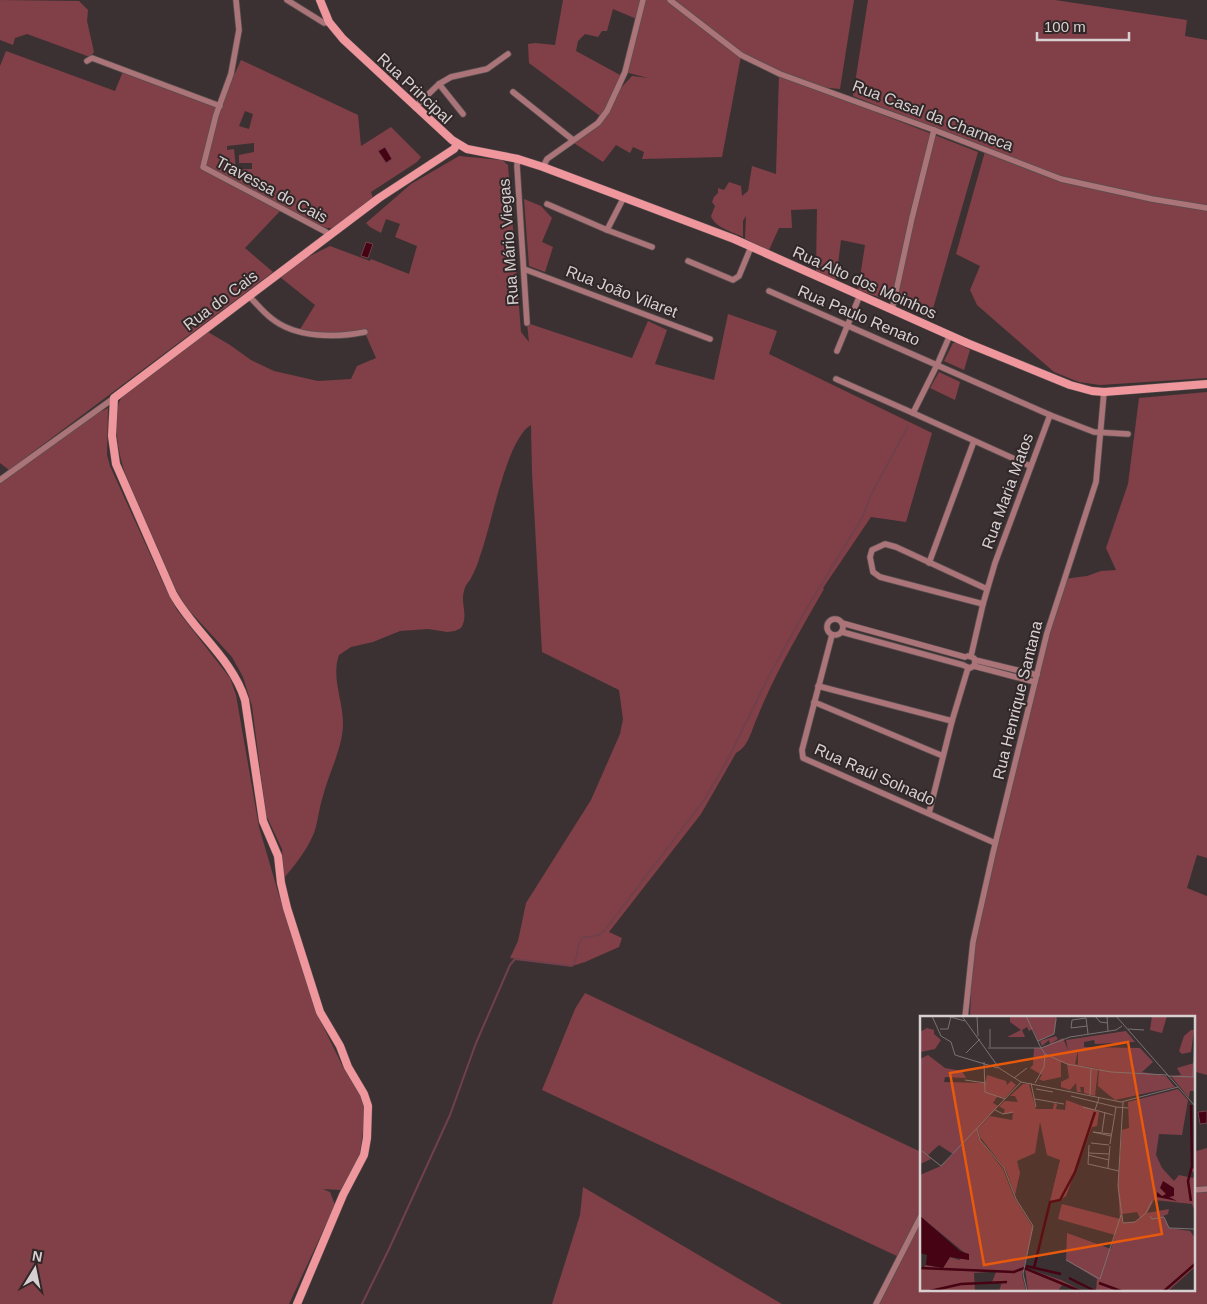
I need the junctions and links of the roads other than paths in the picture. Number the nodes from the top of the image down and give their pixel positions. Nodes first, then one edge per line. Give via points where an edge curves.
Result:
1 (236, 0) edge
2 (287, 0) edge
3 (320, 0) edge
4 (642, 0) edge
5 (670, 0) edge
6 (329, 22) junction
7 (508, 54) dead end
8 (87, 62) dead end
9 (439, 84) junction
10 (513, 92) dead end
11 (220, 106) junction
12 (415, 107) junction
13 (463, 114) dead end
14 (934, 130) junction
15 (573, 140) junction
16 (457, 144) junction
17 (518, 159) junction
18 (543, 167) junction
19 (624, 197) junction
20 (547, 204) dead end
21 (1207, 208) edge
22 (607, 230) junction
23 (329, 236) junction
24 (652, 247) dead end
25 (751, 247) junction
26 (688, 261) dead end
27 (524, 269) junction
28 (769, 291) dead end
29 (860, 295) junction
30 (249, 296) junction
31 (892, 310) junction
32 (528, 323) dead end
33 (847, 325) junction
34 (365, 332) dead end
35 (950, 335) junction
36 (710, 339) dead end
37 (836, 351) dead end
38 (938, 365) junction
39 (836, 379) dead end
40 (1207, 384) edge
41 (1104, 392) junction
42 (114, 398) junction
43 (913, 413) junction
44 (1050, 415) junction
45 (1101, 432) junction
46 (1128, 434) dead end
47 (974, 441) junction
48 (1030, 466) junction
49 (0, 480) edge
50 (929, 563) junction
51 (987, 590) junction
52 (983, 604) junction
53 (842, 624) junction
54 (842, 632) junction
55 (832, 635) junction
56 (969, 662) junction
57 (1036, 678) junction
58 (818, 686) junction
59 (814, 702) junction
60 (952, 721) junction
61 (943, 756) junction
62 (929, 813) junction
63 (995, 843) junction
64 (965, 1016) edge
65 (1207, 1189) edge
66 (1194, 1190) edge
67 (920, 1218) edge
68 (297, 1304) edge
69 (876, 1304) edge

1 - 11 street via 239,30 231,74
2 - 6 street
3 - 6 street, Rua Principal
4 - 15 street via 625,72 607,111 598,123
5 - 14 street, Rua Casal da Charneca via 741,55 780,74
6 - 12 street, Rua Principal
7 - 9 street via 487,69 450,77
8 - 11 street via 92,58
9 - 12 street
9 - 13 street
10 - 15 street
11 - 23 street, Travessa do Cais via 203,167
12 - 16 street, Rua Principal
14 - 21 street, Rua Casal da Charneca via 1061,178 1152,200
14 - 31 street
15 - 18 street via 547,159
16 - 17 street, Rua Principal
16 - 23 street, Rua do Cais via 454,150 379,198
17 - 18 street, Rua Alto dos Moinhos
17 - 27 street, Rua Mário Viegas
18 - 19 street, Rua Alto dos Moinhos
19 - 22 street
19 - 25 street, Rua Alto dos Moinhos
20 - 22 street
22 - 24 street
23 - 30 street, Rua do Cais
25 - 26 street via 739,276 733,280
25 - 29 street, Rua Alto dos Moinhos
27 - 32 street, Rua Mário Viegas
27 - 36 street, Rua João Vilaret
28 - 33 street, Rua Paulo Renato
29 - 31 street, Rua Alto dos Moinhos
29 - 33 street
30 - 34 street via 272,319 299,331 338,337
30 - 42 street, Rua do Cais
31 - 35 street, Rua Alto dos Moinhos
33 - 37 street
33 - 38 street, Rua Paulo Renato
35 - 38 street
35 - 41 street, Rua Alto dos Moinhos via 1070,385
38 - 43 street
38 - 44 street, Rua Paulo Renato
39 - 43 street
40 - 41 street, Rua Alto dos Moinhos
41 - 45 street, Rua Henrique Santana
42 - 49 street, Rua do Cais
42 - 68 street via 113,455 128,494 177,602 231,669 241,687 263,821 278,856 287,908 320,1012 368,1106 364,1154
43 - 47 street
44 - 45 street
44 - 48 street, Rua Maria Matos
45 - 46 street
45 - 57 street, Rua Henrique Santana via 1096,482
47 - 48 street
47 - 50 street
48 - 51 street, Rua Maria Matos
50 - 51 street
50 - 52 street via 885,544 872,550 870,557 873,572 880,576
51 - 52 street, Rua Maria Matos
52 - 56 street, Rua Maria Matos
53 - 54 street
53 - 55 street via 836,619 829,622 827,630
53 - 56 street
54 - 55 street
54 - 56 street
55 - 58 street, Rua Raúl Solnado
56 - 57 street
56 - 60 street, Rua Maria Matos
57 - 63 street, Rua Henrique Santana
58 - 59 street, Rua Raúl Solnado
58 - 60 street
59 - 61 street
59 - 62 street, Rua Raúl Solnado via 802,750 803,758
60 - 61 street, Rua Maria Matos
61 - 62 street, Rua Maria Matos
62 - 63 street, Rua Raúl Solnado
63 - 64 street, Rua Henrique Santana via 973,942
65 - 66 street
67 - 69 street

